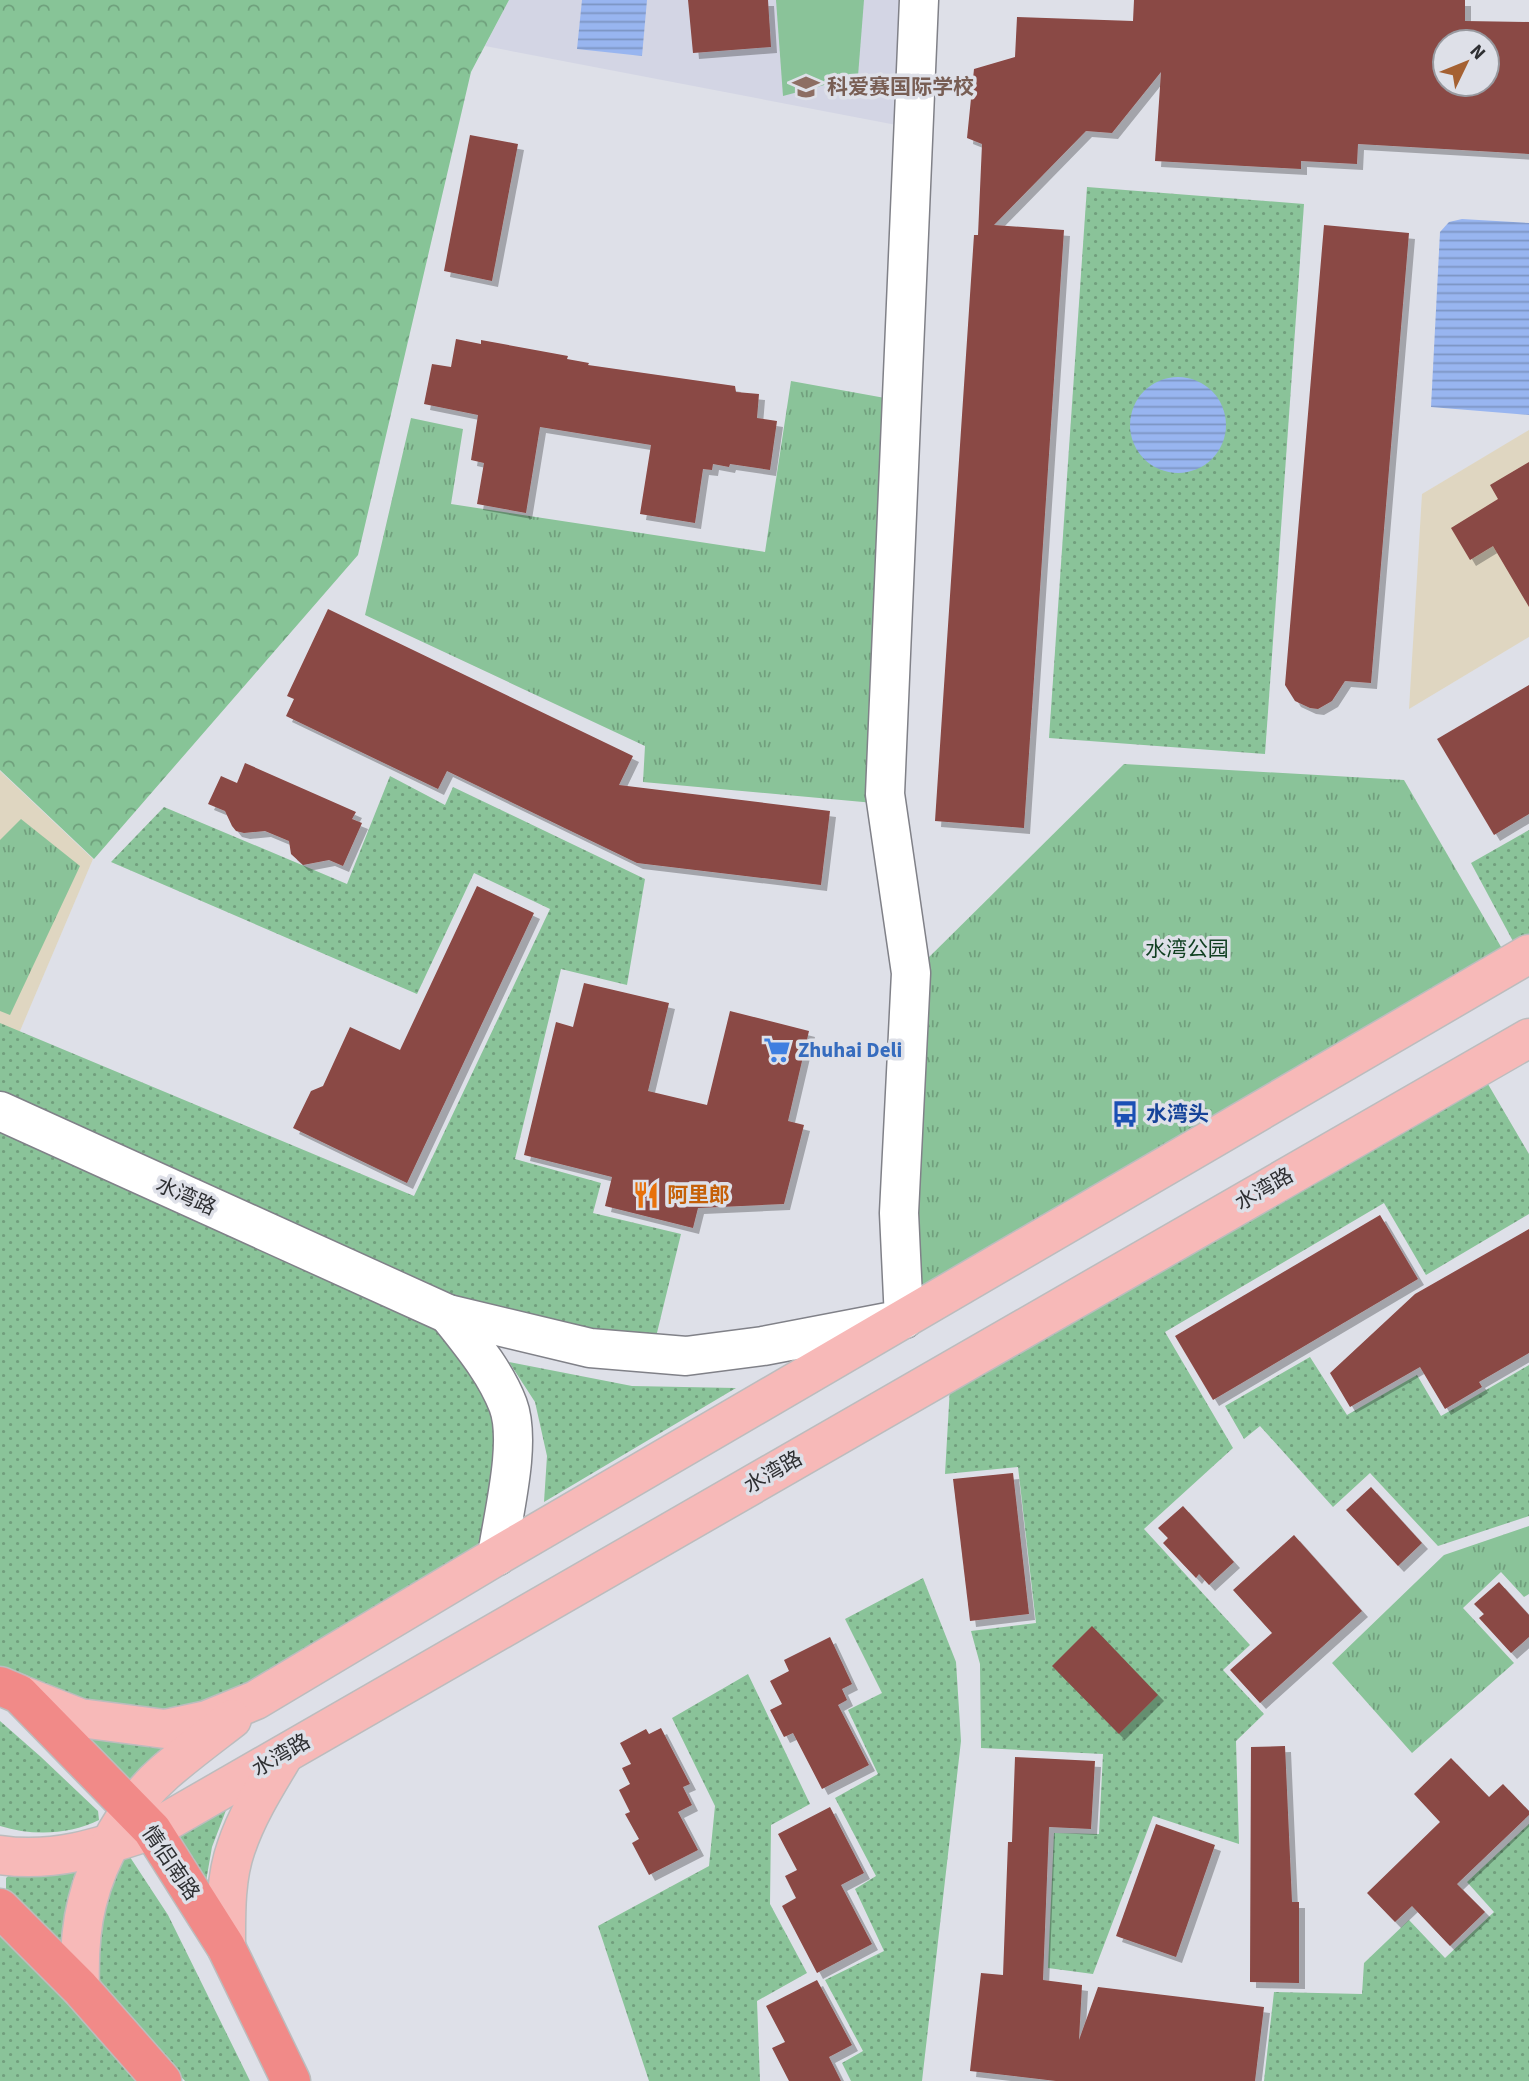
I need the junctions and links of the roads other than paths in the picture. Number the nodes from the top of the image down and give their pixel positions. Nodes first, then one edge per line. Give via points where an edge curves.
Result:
1 (919, 0) edge
2 (1529, 954) edge
3 (1529, 1038) edge
4 (0, 1111) edge
5 (448, 1314) junction
6 (904, 1319) junction
7 (497, 1556) junction
8 (9, 1690) edge
9 (256, 1700) junction
10 (284, 1754) junction
11 (142, 1819) junction
12 (109, 1844) junction
13 (0, 1855) edge
14 (0, 1908) edge
15 (226, 1947) junction
16 (80, 1988) junction
17 (162, 2081) edge
18 (291, 2081) edge

1 - 6 street via 885,794 911,973 899,1213
2 - 6 main road, 水湾路
3 - 10 main road, 水湾路
4 - 5 street, 水湾路
5 - 6 street, 水湾路 via 590,1348 686,1356
5 - 7 street via 487,1364 509,1406 514,1444
6 - 7 main road, 水湾路
7 - 9 main road, 水湾路
8 - 9 main road, 水湾路 via 80,1718 165,1729 207,1720
8 - 11 highway, 情侣南路
9 - 11 main road via 163,1773
10 - 11 main road, 水湾路
10 - 15 main road via 235,1850
11 - 12 main road, 水湾路
11 - 15 highway, 情侣南路
12 - 13 main road, 水湾路 via 53,1856
12 - 16 main road via 87,1902 79,1947
14 - 16 highway
15 - 18 highway, 情侣南路
16 - 17 highway

